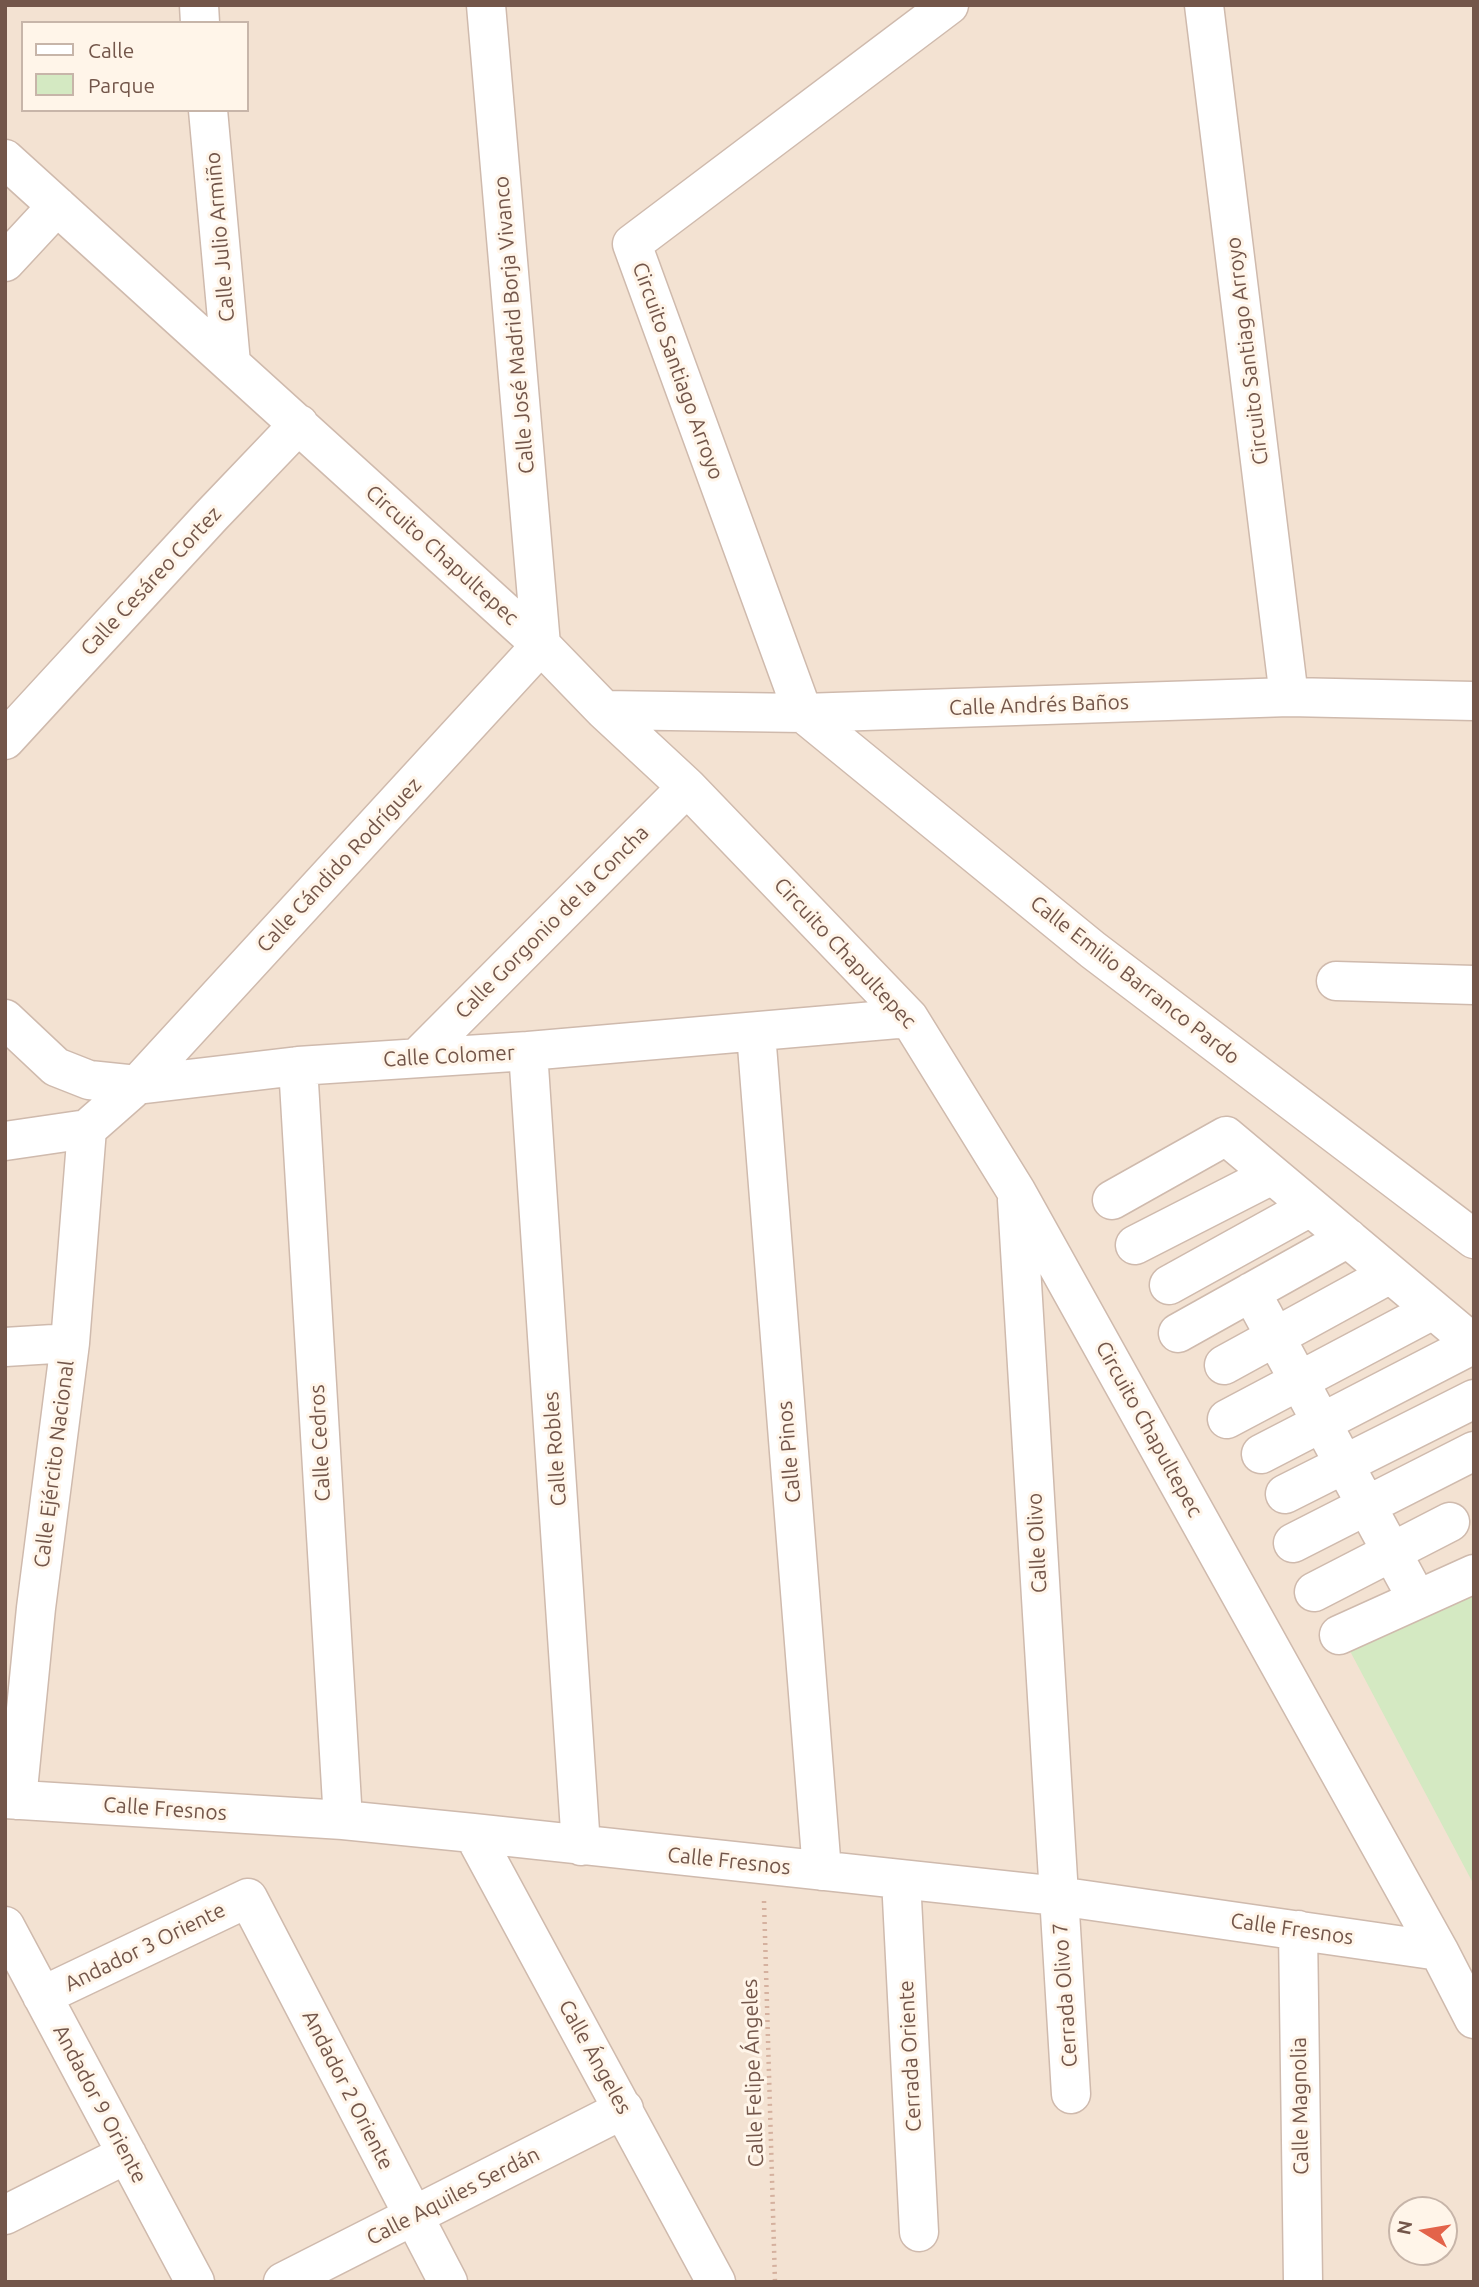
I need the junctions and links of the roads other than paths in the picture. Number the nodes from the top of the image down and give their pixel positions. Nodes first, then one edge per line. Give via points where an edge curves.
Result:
1 (486, 5) edge
2 (949, 5) edge
3 (1204, 5) edge
4 (208, 112) edge
5 (5, 159) edge
6 (57, 206) junction
7 (5, 262) edge
8 (231, 363) junction
9 (299, 424) junction
10 (541, 645) junction
11 (1289, 697) junction
12 (1474, 701) edge
13 (604, 710) junction
14 (803, 713) junction
15 (5, 740) edge
16 (687, 787) junction
17 (1336, 981) dead end
18 (1474, 985) edge
19 (909, 1018) junction
20 (5, 1019) edge
21 (756, 1033) junction
22 (528, 1051) junction
23 (417, 1058) junction
24 (298, 1066) junction
25 (137, 1085) junction
26 (87, 1129) junction
27 (5, 1141) edge
28 (1272, 1175) junction
29 (1016, 1191) junction
30 (1112, 1200) dead end
31 (1310, 1207) junction
32 (1348, 1238) junction
33 (1474, 1239) edge
34 (1135, 1245) dead end
35 (1390, 1274) junction
36 (1169, 1285) dead end
37 (1251, 1292) junction
38 (1433, 1310) junction
39 (1178, 1333) dead end
40 (1275, 1337) junction
41 (70, 1343) junction
42 (5, 1347) edge
43 (1224, 1365) dead end
44 (1299, 1381) junction
45 (1474, 1399) edge
46 (1227, 1419) dead end
47 (1321, 1422) junction
48 (1474, 1451) edge
49 (1261, 1454) dead end
50 (1344, 1464) junction
51 (1284, 1494) dead end
52 (1366, 1505) junction
53 (1450, 1522) dead end
54 (1293, 1543) dead end
55 (1392, 1552) junction
56 (1474, 1574) edge
57 (1314, 1592) dead end
58 (1417, 1599) junction
59 (20, 1609) edge
60 (1339, 1635) dead end
61 (11, 1800) edge
62 (343, 1820) junction
63 (473, 1833) junction
64 (581, 1846) junction
65 (822, 1871) junction
66 (901, 1879) junction
67 (1058, 1896) junction
68 (248, 1898) joint
69 (5, 1926) edge
70 (1298, 1930) junction
71 (1439, 1951) junction
72 (42, 1996) junction
73 (1474, 2019) edge
74 (1071, 2094) dead end
75 (624, 2109) junction
76 (127, 2154) junction
77 (5, 2215) edge
78 (413, 2216) junction
79 (919, 2232) dead end
80 (195, 2282) edge
81 (283, 2282) edge
82 (448, 2282) edge
83 (716, 2282) edge
84 (1303, 2282) edge

1 - 10 street, Calle José Madrid Borja Vivanco
2 - 14 street, Circuito Santiago Arroyo via 632,244
3 - 11 street, Circuito Santiago Arroyo
4 - 8 street, Calle Julio Armiño
5 - 6 street, Circuito Chapultepec
6 - 7 street
6 - 8 street, Circuito Chapultepec
8 - 9 street, Circuito Chapultepec
9 - 10 street, Circuito Chapultepec
9 - 15 street, Calle Cesáreo Cortez
10 - 13 street, Circuito Chapultepec
10 - 25 street, Calle Cándido Rodríguez
11 - 12 street, Calle Andrés Baños
11 - 14 street, Calle Andrés Baños
13 - 14 street, Calle Andrés Baños
13 - 16 street, Circuito Chapultepec
14 - 33 street, Calle Emilio Barranco Pardo via 1094,950
16 - 19 street, Circuito Chapultepec
16 - 23 street, Calle Gorgonio de la Concha
17 - 18 street
19 - 21 street, Calle Colomer
19 - 29 street, Circuito Chapultepec
20 - 25 street, Calle Colomer via 57,1067 89,1080
21 - 22 street, Calle Colomer
21 - 65 street, Calle Pinos
22 - 23 street, Calle Colomer
22 - 64 street, Calle Robles
23 - 24 street, Calle Colomer
24 - 25 street, Calle Colomer
24 - 62 street, Calle Cedros
25 - 26 street
26 - 27 street
26 - 41 street, Calle Ejército Nacional
28 - 30 street via 1226,1136
28 - 31 street
28 - 34 street
29 - 67 street, Calle Olivo
29 - 71 street, Circuito Chapultepec
31 - 32 street
31 - 36 street
32 - 35 street
32 - 37 street
35 - 38 street
35 - 40 street
37 - 39 street
37 - 40 street
38 - 44 street
38 - 47 street via 1474,1344
40 - 43 street
40 - 44 street
41 - 42 street
41 - 59 street, Calle Ejército Nacional
44 - 46 street
44 - 47 street
45 - 50 street
47 - 49 street
47 - 50 street
48 - 52 street
50 - 51 street
50 - 52 street
52 - 54 street
52 - 55 street
53 - 55 street
55 - 57 street
55 - 58 street
56 - 58 street
58 - 60 street
59 - 61 street, Calle Ejército Nacional
61 - 62 street, Calle Fresnos
62 - 63 street, Calle Fresnos
63 - 64 street, Calle Fresnos
63 - 75 street, Calle Ángeles
64 - 65 street, Calle Fresnos
65 - 66 street, Calle Fresnos
66 - 67 street, Calle Fresnos
66 - 79 street, Cerrada Oriente
67 - 70 street, Calle Fresnos
67 - 74 street, Cerrada Olivo 7
68 - 72 street, Andador 3 Oriente
68 - 78 street, Andador 2 Oriente
69 - 72 street, Andador 9 Oriente
70 - 71 street, Calle Fresnos
70 - 84 street, Calle Magnolia
71 - 73 street, Circuito Chapultepec
72 - 76 street, Andador 9 Oriente
75 - 78 street, Calle Aquiles Serdán
75 - 83 street, Calle Ángeles
76 - 77 street
76 - 80 street, Andador 9 Oriente
78 - 81 street, Calle Aquiles Serdán
78 - 82 street, Andador 2 Oriente

